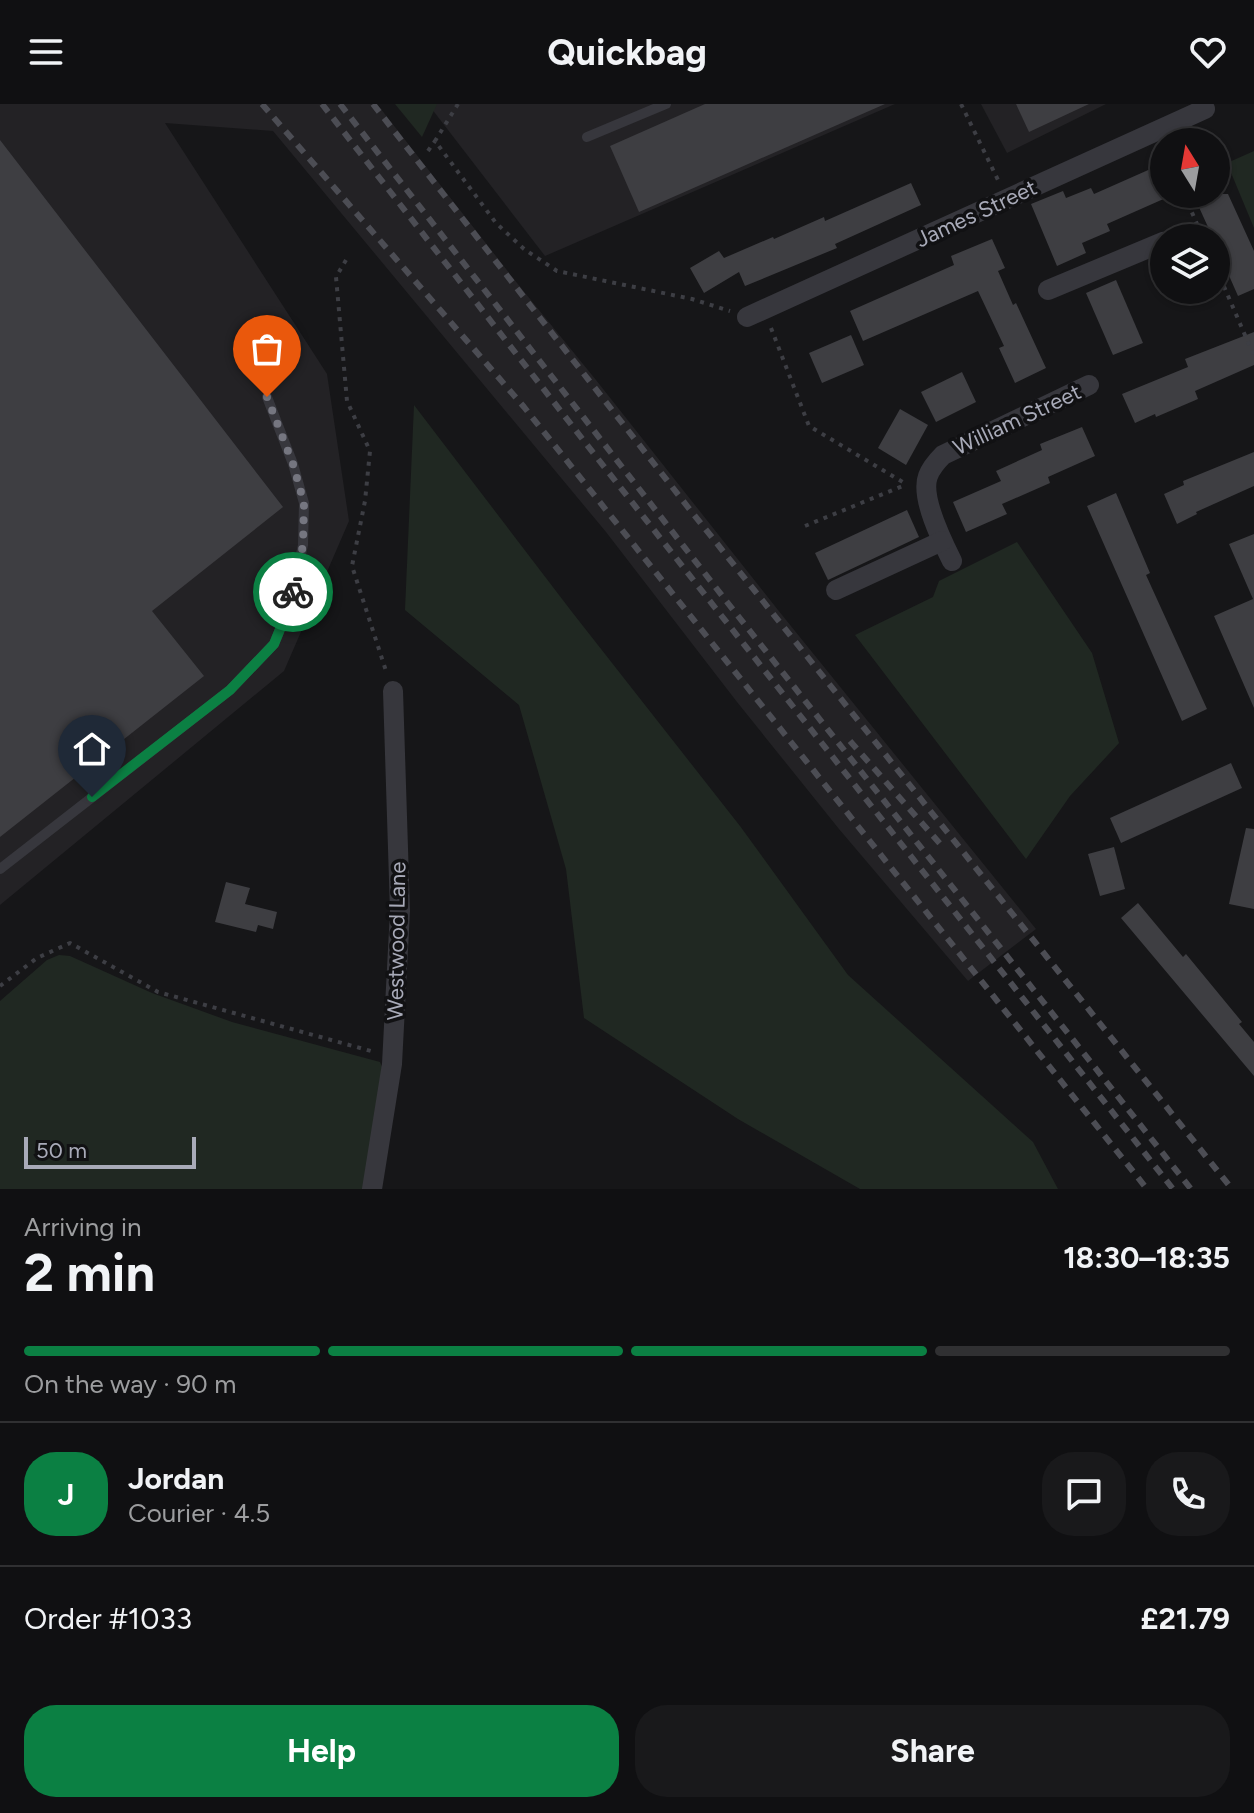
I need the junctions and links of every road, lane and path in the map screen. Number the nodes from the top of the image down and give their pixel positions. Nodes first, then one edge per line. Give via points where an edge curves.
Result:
1 (458, 104) edge
2 (666, 104) edge
3 (961, 104) edge
4 (1205, 109) dead end
5 (587, 137) dead end
6 (435, 141) junction
7 (428, 151) dead end
8 (1007, 199) junction
9 (1150, 247) edge
10 (346, 260) dead end
11 (1048, 290) dead end
12 (1230, 300) edge
13 (756, 313) junction
14 (1254, 356) edge
15 (1089, 385) dead end
16 (267, 397) dead end
17 (927, 477) junction
18 (905, 485) junction
19 (805, 526) dead end
20 (942, 541) junction
21 (952, 561) dead end
22 (836, 590) dead end
23 (393, 691) joint
24 (0, 869) edge
25 (0, 986) edge
26 (392, 1057) junction
27 (372, 1189) edge

1 - 6 path
2 - 5 lane
3 - 8 path
4 - 8 street, James Street
6 - 7 path
6 - 13 path via 496,223 557,271
8 - 13 street, James Street
9 - 11 street
10 - 23 path via 336,277 347,401 370,451 352,566
12 - 14 path
13 - 18 path via 809,426
15 - 17 street, William Street via 943,455
16 - 24 lane via 304,503 303,545 290,605 274,644 230,690
17 - 18 path
17 - 20 street via 926,492
18 - 19 path
20 - 21 street
20 - 22 street
23 - 26 street, Westwood Lane via 400,911
25 - 26 path via 37,958 70,943 158,992
26 - 27 street, Westwood Lane

